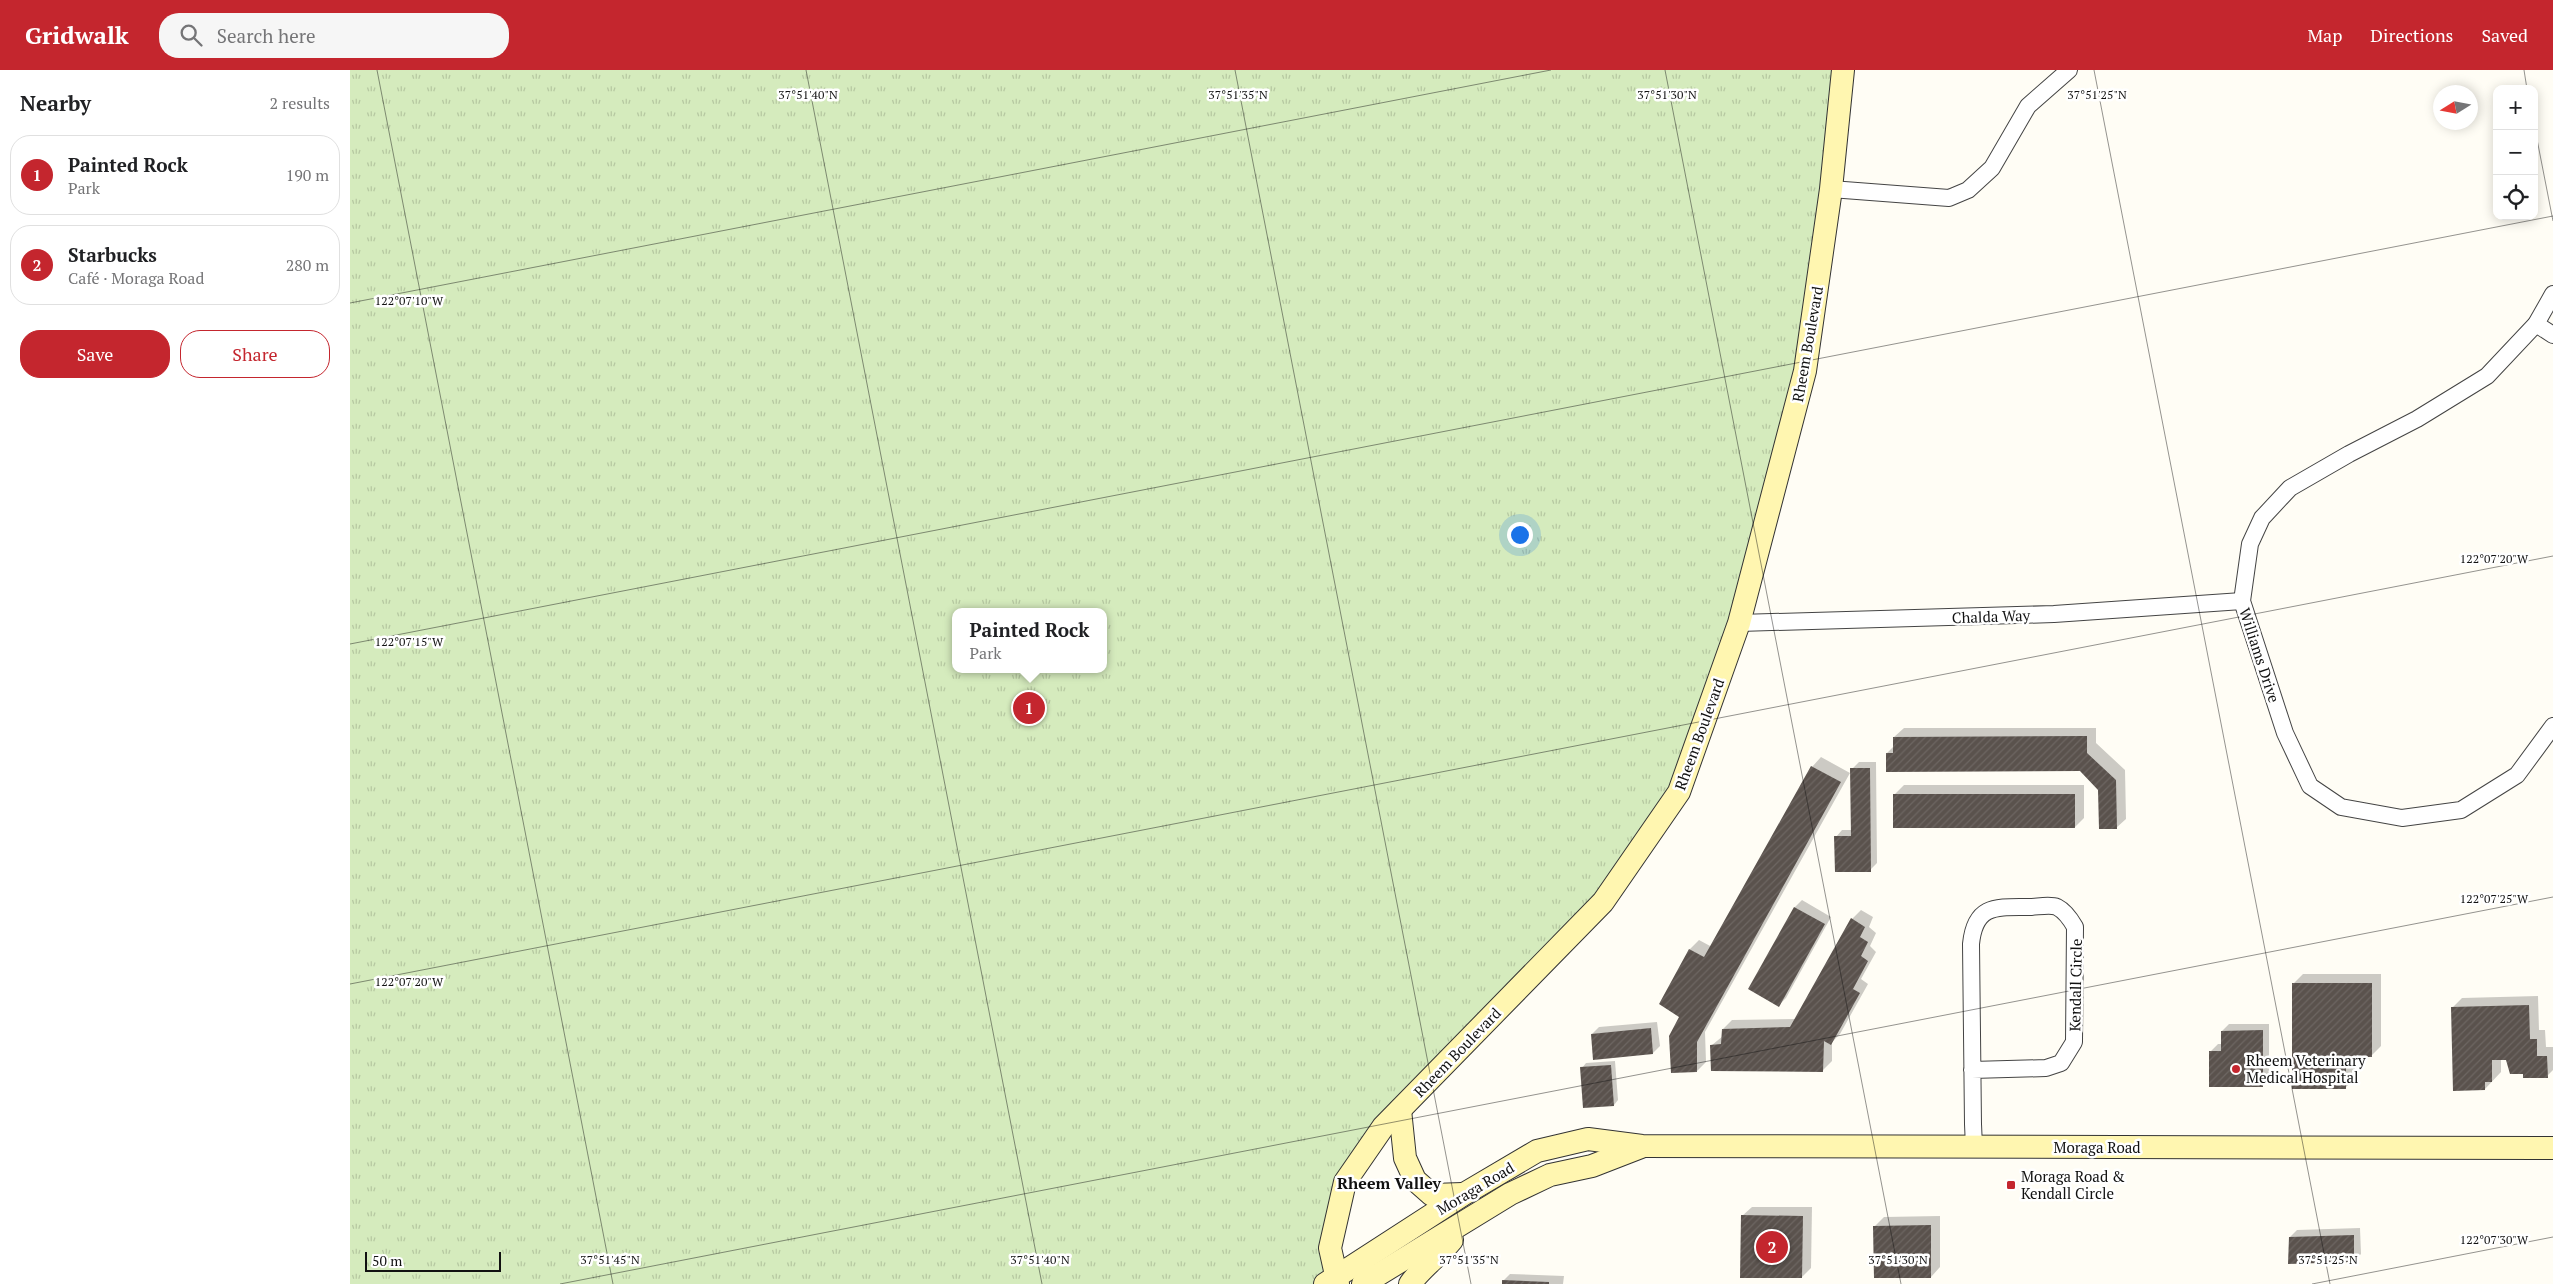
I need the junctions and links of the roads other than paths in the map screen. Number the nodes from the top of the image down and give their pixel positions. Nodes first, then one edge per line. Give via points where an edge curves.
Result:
1 (1843, 70) edge
2 (2069, 70) edge
3 (1831, 189) junction
4 (2553, 294) edge
5 (2536, 324) junction
6 (2553, 335) edge
7 (2242, 601) junction
8 (1739, 623) junction
9 (2553, 726) edge
10 (1972, 1070) junction
11 (1400, 1110) junction
12 (1642, 1146) junction
13 (1974, 1147) junction
14 (2553, 1148) edge
15 (1464, 1194) junction
16 (1470, 1218) junction
17 (1332, 1281) edge
18 (1363, 1284) edge
19 (1410, 1284) edge

1 - 3 main road, Rheem Boulevard
2 - 3 street via 2028,106 1992,168 1968,190 1949,198
3 - 8 main road, Rheem Boulevard via 1805,371
4 - 5 street, Williams Drive
5 - 6 street
5 - 7 street, Williams Drive via 2487,376 2417,419 2290,488 2262,518 2250,544
7 - 8 street, Chalda Way via 2054,614
7 - 9 street, Williams Drive via 2285,733 2310,786 2341,808 2402,818 2462,810 2517,775
8 - 11 main road, Rheem Boulevard via 1679,792 1603,902
10 - 10 street, Kendall Circle via 2046,1068 2061,1063 2074,1042 2076,927 2056,906 1995,907 1972,927
10 - 13 street, Kendall Circle
11 - 15 main road via 1405,1158 1415,1180 1432,1195
11 - 17 main road, Rheem Boulevard via 1383,1127 1345,1182 1330,1248
12 - 13 main road, Moraga Road
12 - 15 main road, Moraga Road via 1588,1139 1537,1151
12 - 16 main road, Moraga Road via 1592,1166 1550,1175
13 - 14 main road, Moraga Road
15 - 17 main road, Moraga Road
16 - 18 main road, Moraga Road
16 - 19 main road via 1443,1252 1419,1271

